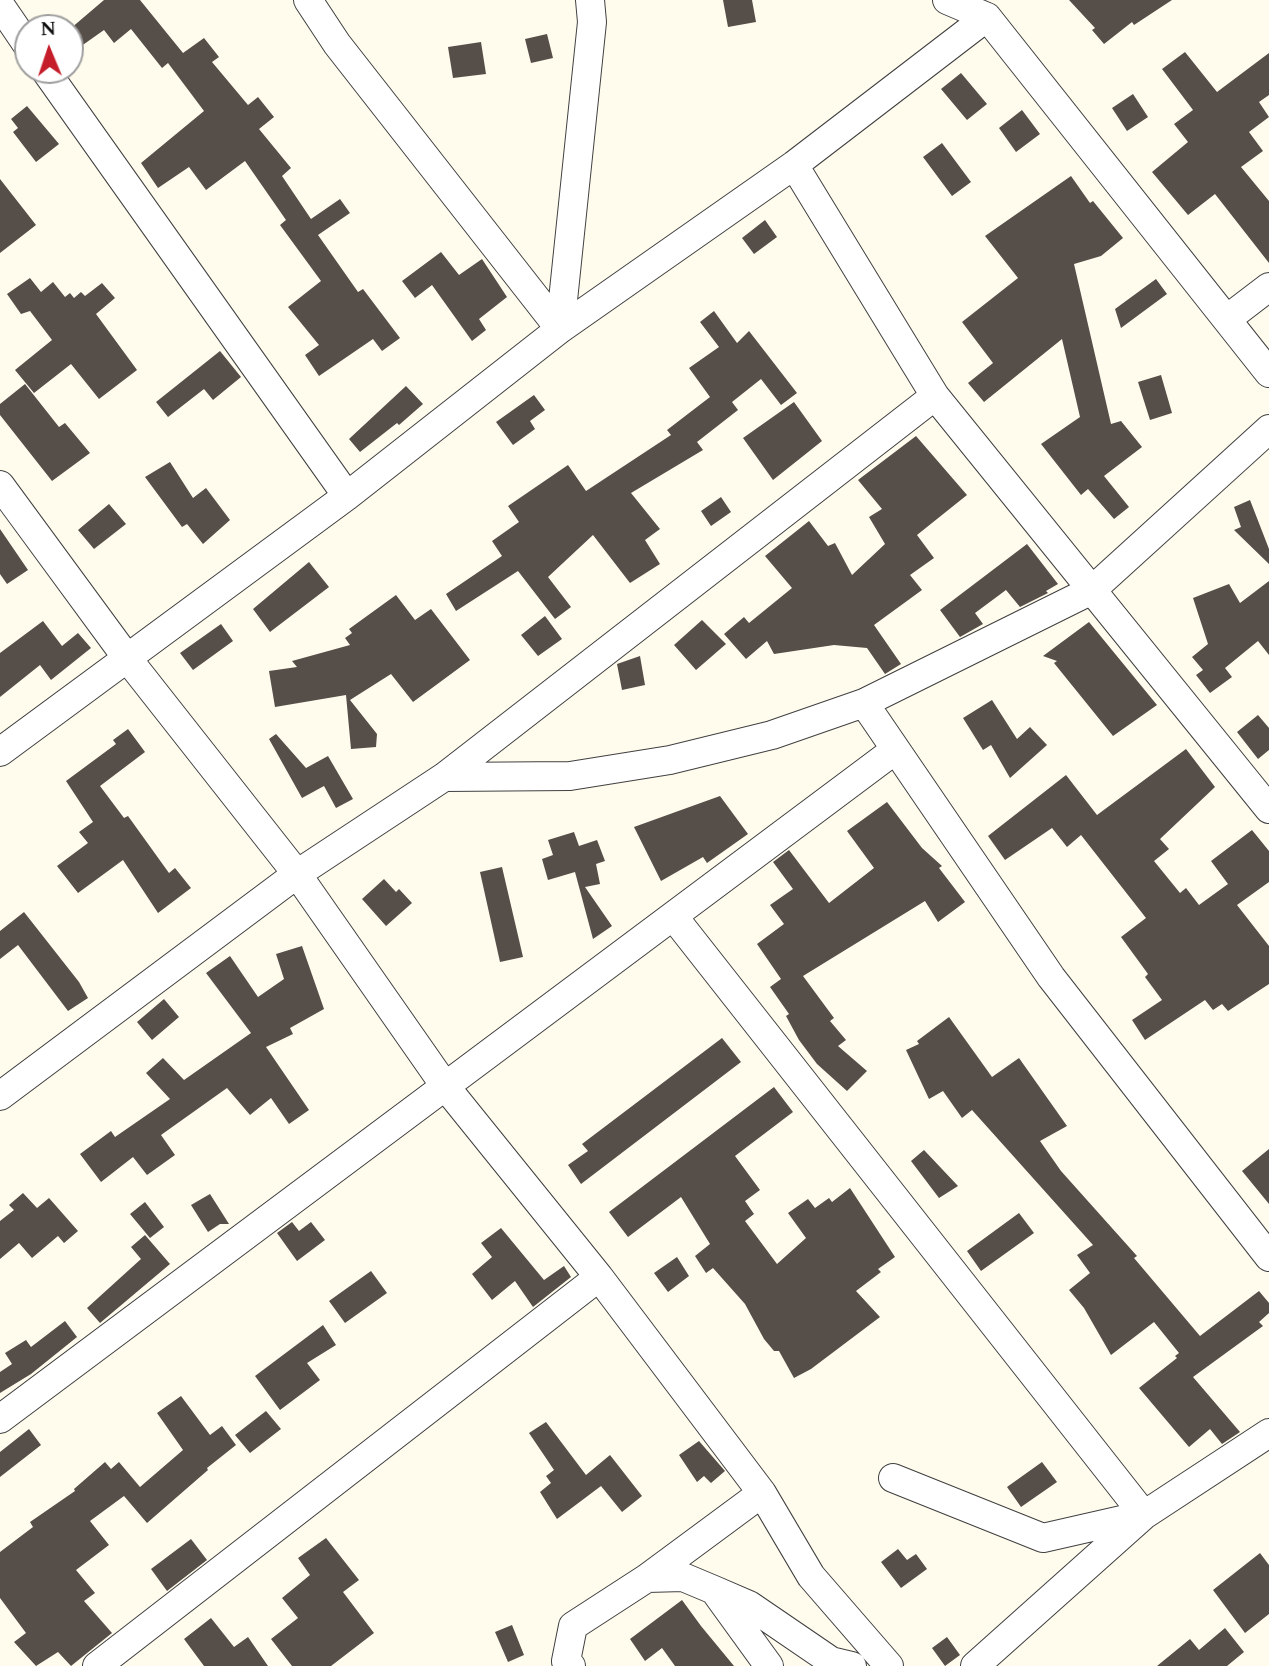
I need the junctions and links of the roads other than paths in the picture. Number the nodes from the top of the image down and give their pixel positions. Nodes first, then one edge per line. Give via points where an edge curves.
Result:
1 (307, 0) edge
2 (590, 0) edge
3 (947, 0) edge
4 (0, 5) edge
5 (987, 17) junction
6 (14, 26) edge
7 (55, 84) edge
8 (794, 165) junction
9 (1269, 287) edge
10 (1227, 319) junction
11 (560, 330) junction
12 (1269, 373) edge
13 (935, 396) junction
14 (1269, 429) edge
15 (0, 485) edge
16 (347, 496) junction
17 (1092, 590) junction
18 (127, 658) junction
19 (864, 703) junction
20 (895, 750) junction
21 (0, 752) edge
22 (444, 776) junction
23 (1269, 809) edge
24 (297, 874) junction
25 (673, 916) junction
26 (445, 1086) junction
27 (0, 1097) edge
28 (1269, 1257) edge
29 (599, 1277) junction
30 (0, 1419) edge
31 (1269, 1433) edge
32 (893, 1478) dead end
33 (762, 1493) junction
34 (1144, 1515) junction
35 (647, 1578) junction
36 (714, 1590) junction
37 (97, 1666) edge
38 (571, 1666) edge
39 (769, 1666) edge
40 (852, 1666) edge
41 (889, 1666) edge
42 (975, 1666) edge

1 - 11 street
2 - 11 street via 592,22
3 - 5 street
4 - 6 street
5 - 8 street
5 - 10 street
7 - 16 street
8 - 11 street
8 - 13 street
9 - 10 street
10 - 12 street
11 - 16 street
13 - 17 street
13 - 22 street
14 - 17 street
15 - 18 street
16 - 18 street
17 - 19 street
17 - 23 street
18 - 21 street
18 - 24 street
19 - 20 street
19 - 22 street via 772,736 670,760 570,776
20 - 25 street
20 - 28 street via 1051,977
22 - 24 street
24 - 26 street
24 - 27 street
25 - 26 street
25 - 34 street
26 - 29 street
26 - 30 street
29 - 33 street
29 - 37 street
31 - 34 street
32 - 34 street via 1043,1538
33 - 35 street
33 - 41 street via 810,1576
34 - 42 street
35 - 36 street via 683,1577
35 - 38 street via 572,1626 566,1661
36 - 39 street
36 - 40 street via 749,1605 831,1661

